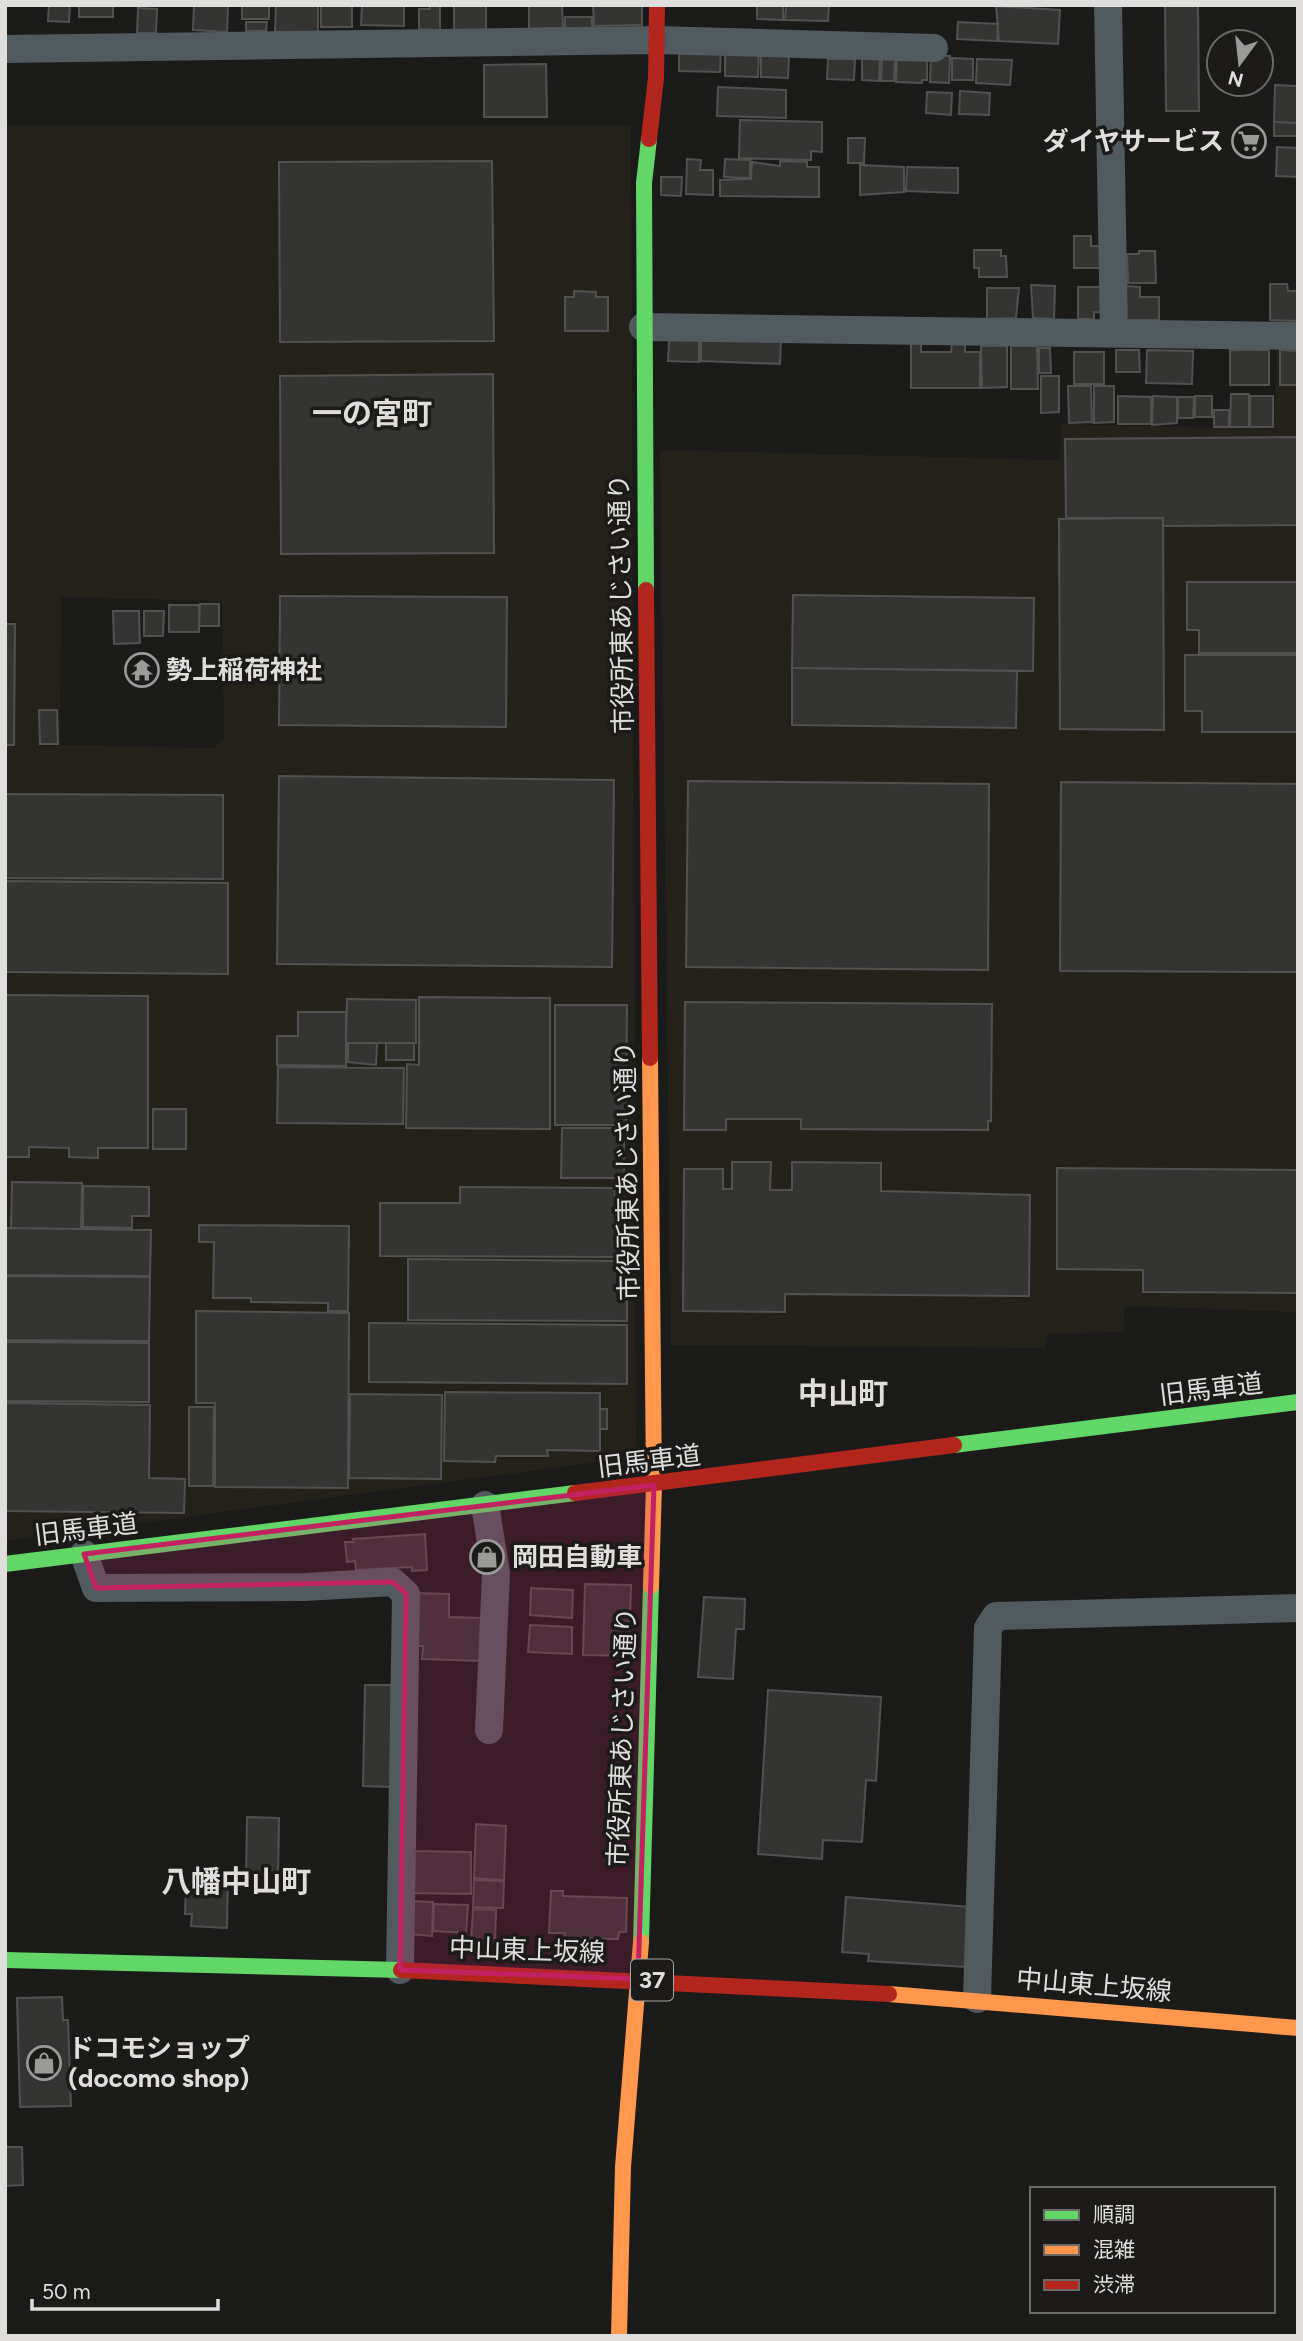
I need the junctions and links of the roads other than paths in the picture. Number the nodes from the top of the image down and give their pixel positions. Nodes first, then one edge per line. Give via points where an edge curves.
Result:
1 (657, 5) edge
2 (1108, 5) edge
3 (658, 40) junction
4 (934, 48) dead end
5 (5, 49) edge
6 (642, 327) junction
7 (1114, 334) junction
8 (1298, 336) edge
9 (1298, 1402) edge
10 (654, 1485) junction
11 (485, 1505) junction
12 (84, 1554) junction
13 (5, 1564) edge
14 (1298, 1608) edge
15 (489, 1730) dead end
16 (5, 1960) edge
17 (400, 1970) junction
18 (638, 1979) junction
19 (977, 1999) junction
20 (1298, 2028) edge
21 (619, 2336) edge

1 - 3 street, 市役所東あじさい通り
2 - 7 street
3 - 4 street
3 - 5 street
3 - 6 street, 市役所東あじさい通り via 644,183
6 - 7 street
6 - 10 street, 市役所東あじさい通り
7 - 8 street
9 - 10 street, 旧馬車道
10 - 11 street, 旧馬車道
10 - 18 street, 市役所東あじさい通り
11 - 12 street, 旧馬車道
11 - 15 street via 496,1573
12 - 13 street, 旧馬車道
12 - 17 street via 96,1588 393,1582 406,1594
14 - 19 street via 996,1616 988,1628
16 - 17 street, 中山東上坂線 / 37
17 - 18 street, 中山東上坂線 / 37
18 - 19 street, 中山東上坂線 / 37
18 - 21 street, 市役所東あじさい通り via 622,2167
19 - 20 street, 中山東上坂線 / 37

